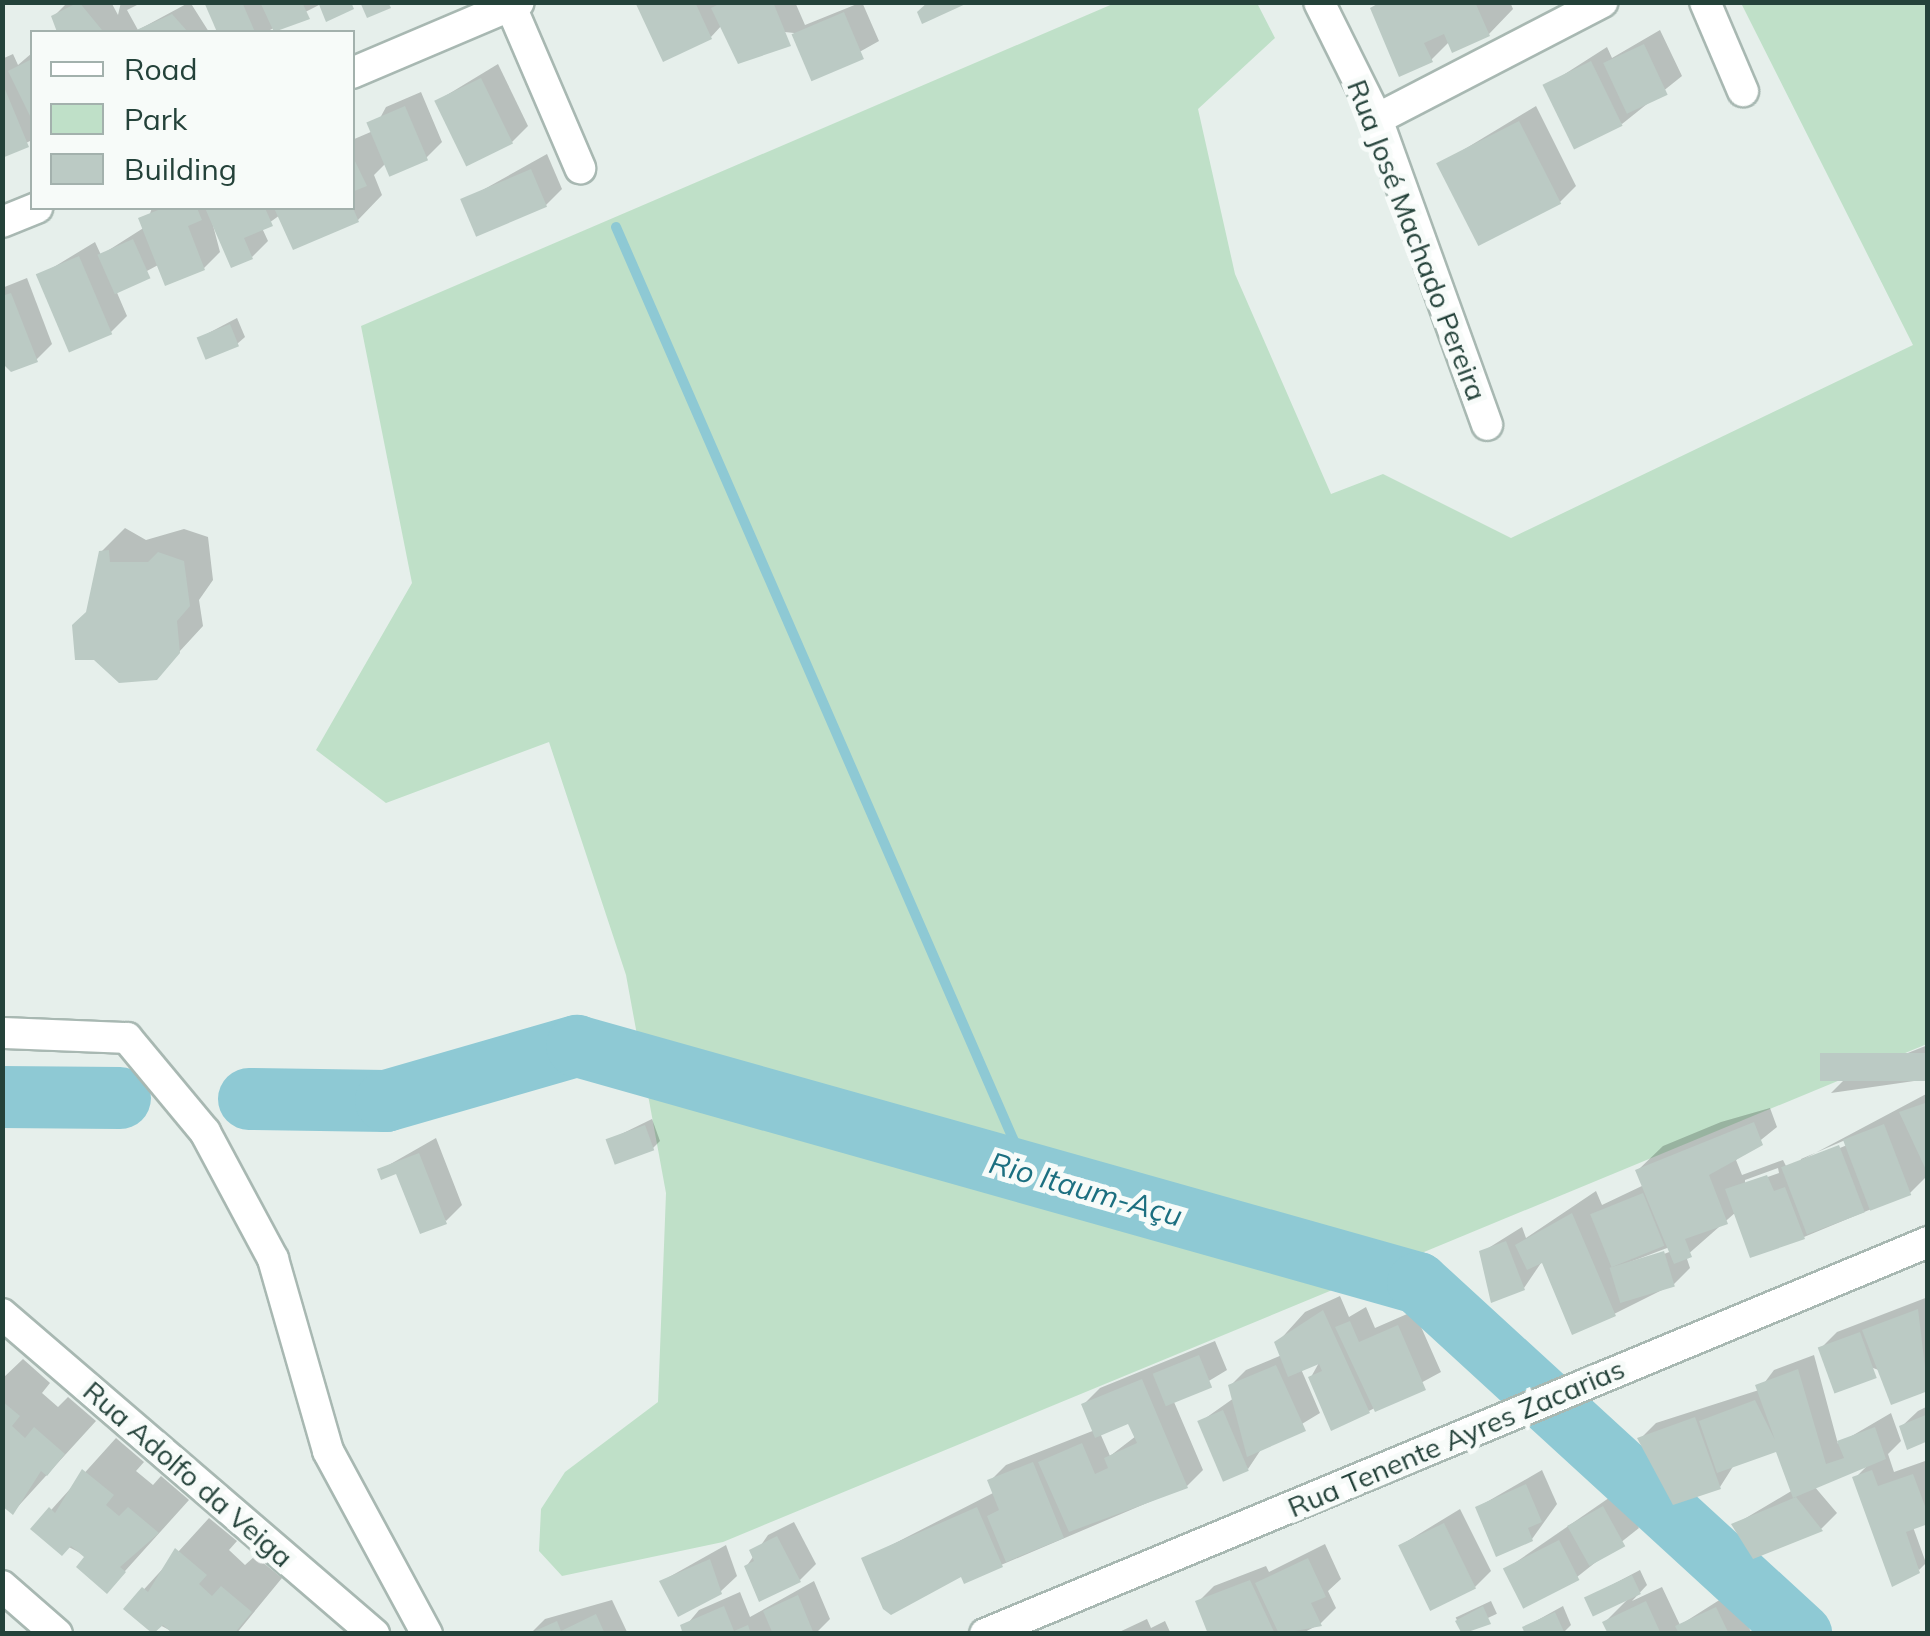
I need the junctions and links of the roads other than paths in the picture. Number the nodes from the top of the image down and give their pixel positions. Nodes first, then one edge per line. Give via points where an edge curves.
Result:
1 (1319, 2) edge
2 (1603, 2) edge
3 (1706, 2) edge
4 (513, 4) edge
5 (355, 72) edge
6 (1743, 91) dead end
7 (1378, 119) junction
8 (580, 168) dead end
9 (31, 210) edge
10 (2, 222) edge
11 (1487, 425) dead end
12 (2, 1033) edge
13 (1928, 1242) edge
14 (2, 1314) edge
15 (2, 1586) edge
16 (57, 1634) edge
17 (374, 1634) edge
18 (427, 1634) edge
19 (985, 1634) edge

1 - 7 street, Rua José Machado Pereira
2 - 7 street
3 - 6 street
4 - 5 street
4 - 8 street
7 - 11 street, Rua José Machado Pereira
9 - 10 street
12 - 18 street via 127,1038 205,1132 272,1258 328,1450
13 - 19 street, Rua Tenente Ayres Zacarias
14 - 17 street, Rua Adolfo da Veiga
15 - 16 street

